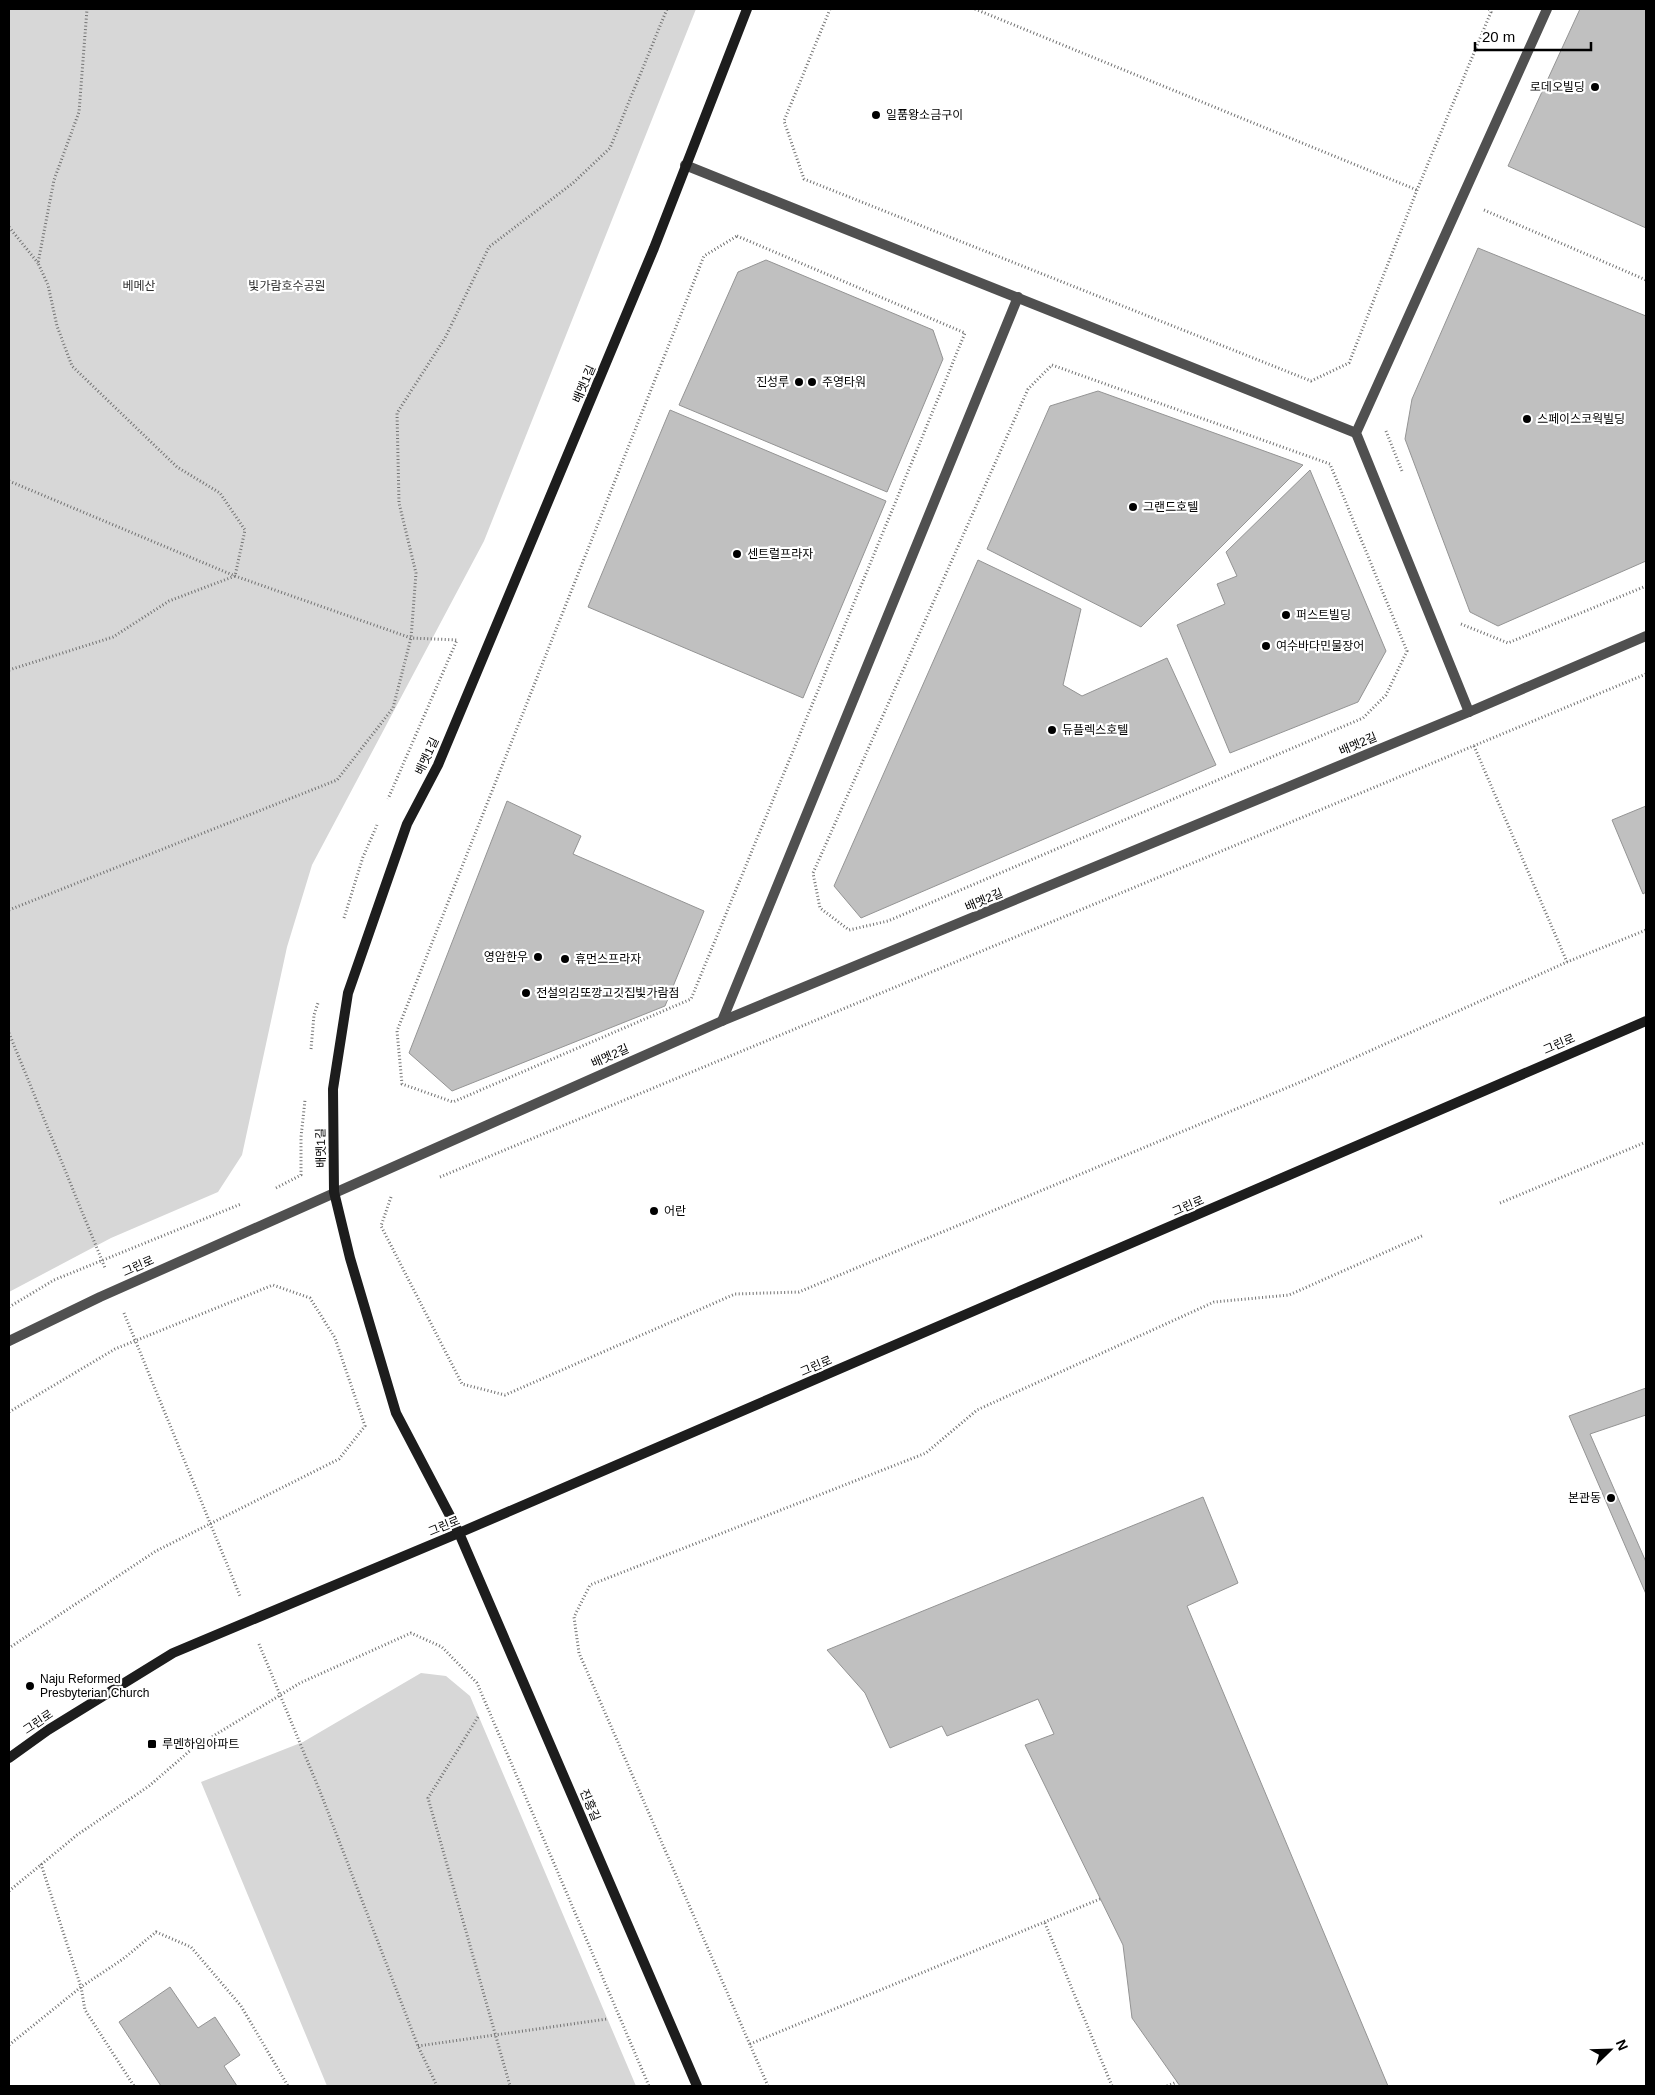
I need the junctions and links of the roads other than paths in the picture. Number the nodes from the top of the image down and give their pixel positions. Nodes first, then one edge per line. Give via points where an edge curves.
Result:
1 (747, 9) edge
2 (1547, 9) edge
3 (685, 164) junction
4 (1018, 297) junction
5 (1356, 432) junction
6 (1646, 636) edge
7 (1469, 712) junction
8 (722, 1020) junction
9 (1646, 1020) edge
10 (334, 1192) junction
11 (9, 1341) edge
12 (459, 1533) junction
13 (9, 1758) edge
14 (698, 2086) edge

1 - 3 street, 배멧1길
2 - 5 street
3 - 4 street
3 - 10 street, 배멧1길 via 654,248 442,756 407,824 348,993 333,1089
4 - 5 street
4 - 8 street
5 - 7 street
6 - 7 street, 배멧2길
7 - 8 street, 배멧2길
8 - 10 street, 배멧2길
9 - 12 street, 그린로
10 - 11 street, 그린로
10 - 12 street, 배멧1길 via 350,1258 396,1412
12 - 13 street, 그린로 via 173,1653 48,1730
12 - 14 street, 진흥길

